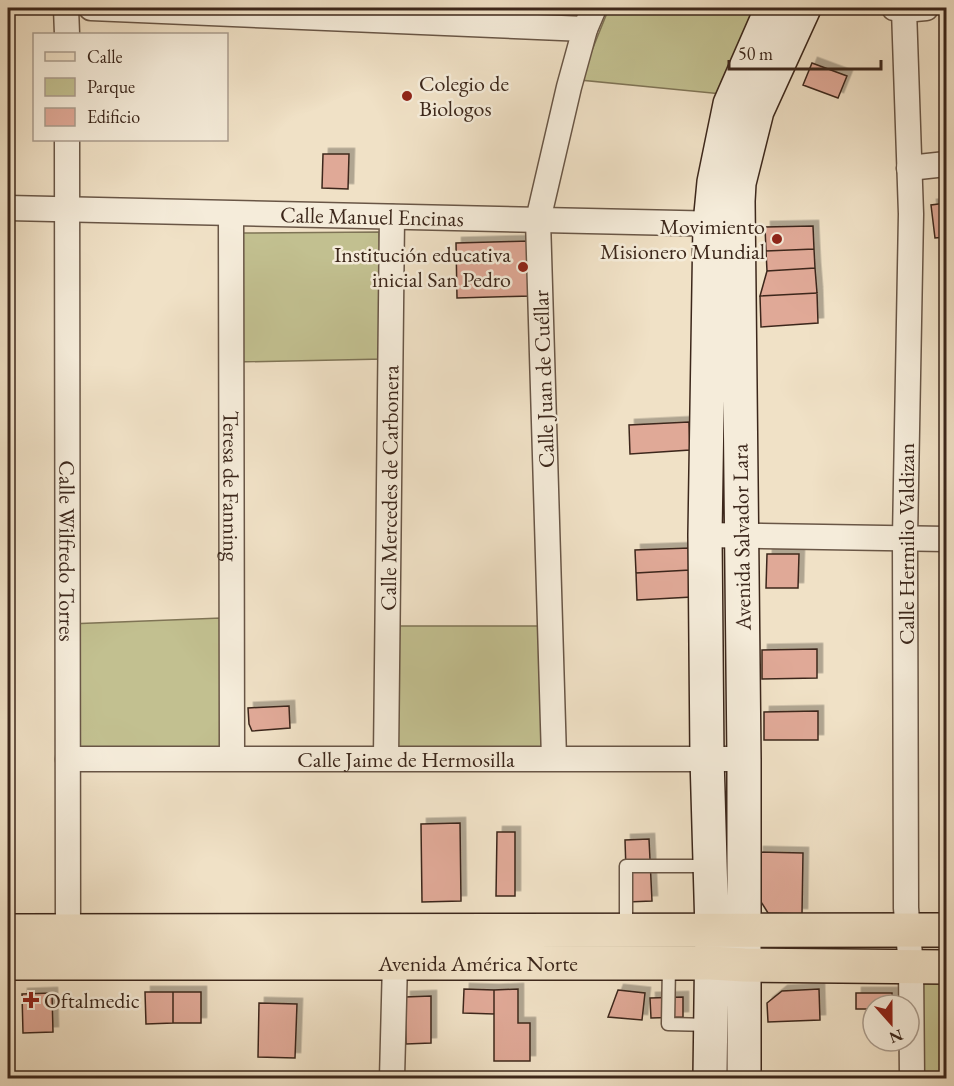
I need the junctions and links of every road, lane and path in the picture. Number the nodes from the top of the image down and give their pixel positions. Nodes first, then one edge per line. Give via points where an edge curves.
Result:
1 (66, 8) edge
2 (91, 8) edge
3 (772, 8) edge
4 (804, 8) edge
5 (908, 8) edge
6 (590, 18) edge
7 (67, 33) edge
8 (67, 141) edge
9 (946, 164) edge
10 (909, 168) junction
11 (8, 208) edge
12 (67, 210) junction
13 (231, 214) junction
14 (392, 217) junction
15 (538, 220) junction
16 (724, 224) junction
17 (705, 535) junction
18 (741, 536) junction
19 (905, 538) junction
20 (946, 539) edge
21 (232, 758) junction
22 (386, 758) junction
23 (554, 758) junction
24 (707, 758) junction
25 (68, 759) junction
26 (744, 759) junction
27 (710, 866) junction
28 (626, 930) junction
29 (712, 930) junction
30 (744, 930) junction
31 (908, 930) junction
32 (946, 930) edge
33 (8, 931) edge
34 (68, 931) junction
35 (8, 963) edge
36 (68, 963) junction
37 (395, 963) junction
38 (669, 963) junction
39 (711, 963) junction
40 (744, 965) junction
41 (911, 967) junction
42 (946, 967) edge
43 (711, 1025) junction
44 (392, 1078) edge
45 (710, 1078) edge
46 (744, 1078) edge
47 (912, 1078) edge

1 - 7 street
2 - 6 street
3 - 16 street, Avenida Salvador Lara via 730,104 714,182
4 - 16 street, Avenida Salvador Lara via 757,111
5 - 10 street, Calle Hermilio Valdizan
6 - 15 street, Calle Juan de Cuéllar via 569,87
8 - 12 street, Calle Wilfredo Torres
9 - 10 street
10 - 19 street, Calle Hermilio Valdizan
11 - 12 street, Calle Manuel Encinas
12 - 13 street, Calle Manuel Encinas
12 - 25 street, Calle Wilfredo Torres
13 - 14 street, Calle Manuel Encinas
13 - 21 street, Teresa de Fanning
14 - 15 street, Calle Manuel Encinas
14 - 22 street, Calle Mercedes de Carbonera
15 - 16 street, Calle Manuel Encinas
15 - 23 street, Calle Juan de Cuéllar
16 - 17 street, Avenida Salvador Lara
16 - 18 street, Avenida Salvador Lara
17 - 18 street
17 - 24 street, Avenida Salvador Lara
18 - 19 street
18 - 26 street, Avenida Salvador Lara
19 - 20 street
19 - 31 street, Calle Hermilio Valdizan
21 - 22 street, Calle Jaime de Hermosilla
21 - 25 street, Calle Jaime de Hermosilla
22 - 23 street, Calle Jaime de Hermosilla
23 - 24 street, Calle Jaime de Hermosilla
24 - 26 street, Calle Jaime de Hermosilla
24 - 27 street, Avenida Salvador Lara
25 - 34 street, Calle Wilfredo Torres
26 - 30 street, Avenida Salvador Lara
27 - 28 lane via 626,866
27 - 29 street, Avenida Salvador Lara
28 - 29 main road, Avenida América Norte
28 - 34 main road, Avenida América Norte
29 - 30 main road, Avenida América Norte
29 - 39 street, Avenida Salvador Lara
30 - 31 main road, Avenida América Norte
30 - 40 street, Avenida Salvador Lara
31 - 32 main road, Avenida América Norte
31 - 41 street, Calle Hermilio Valdizan
33 - 34 main road, Avenida América Norte
34 - 36 street, Calle Wilfredo Torres
35 - 36 main road, Avenida América Norte
36 - 37 main road, Avenida América Norte
37 - 38 main road, Avenida América Norte
37 - 44 street
38 - 39 main road, Avenida América Norte
38 - 43 lane via 668,1024
39 - 40 main road, Avenida América Norte
39 - 43 street, Avenida Salvador Lara
40 - 41 main road, Avenida América Norte
40 - 46 street, Avenida Salvador Lara
41 - 42 main road, Avenida América Norte
41 - 47 street, Calle Hermilio Valdizan
43 - 45 street, Avenida Salvador Lara

